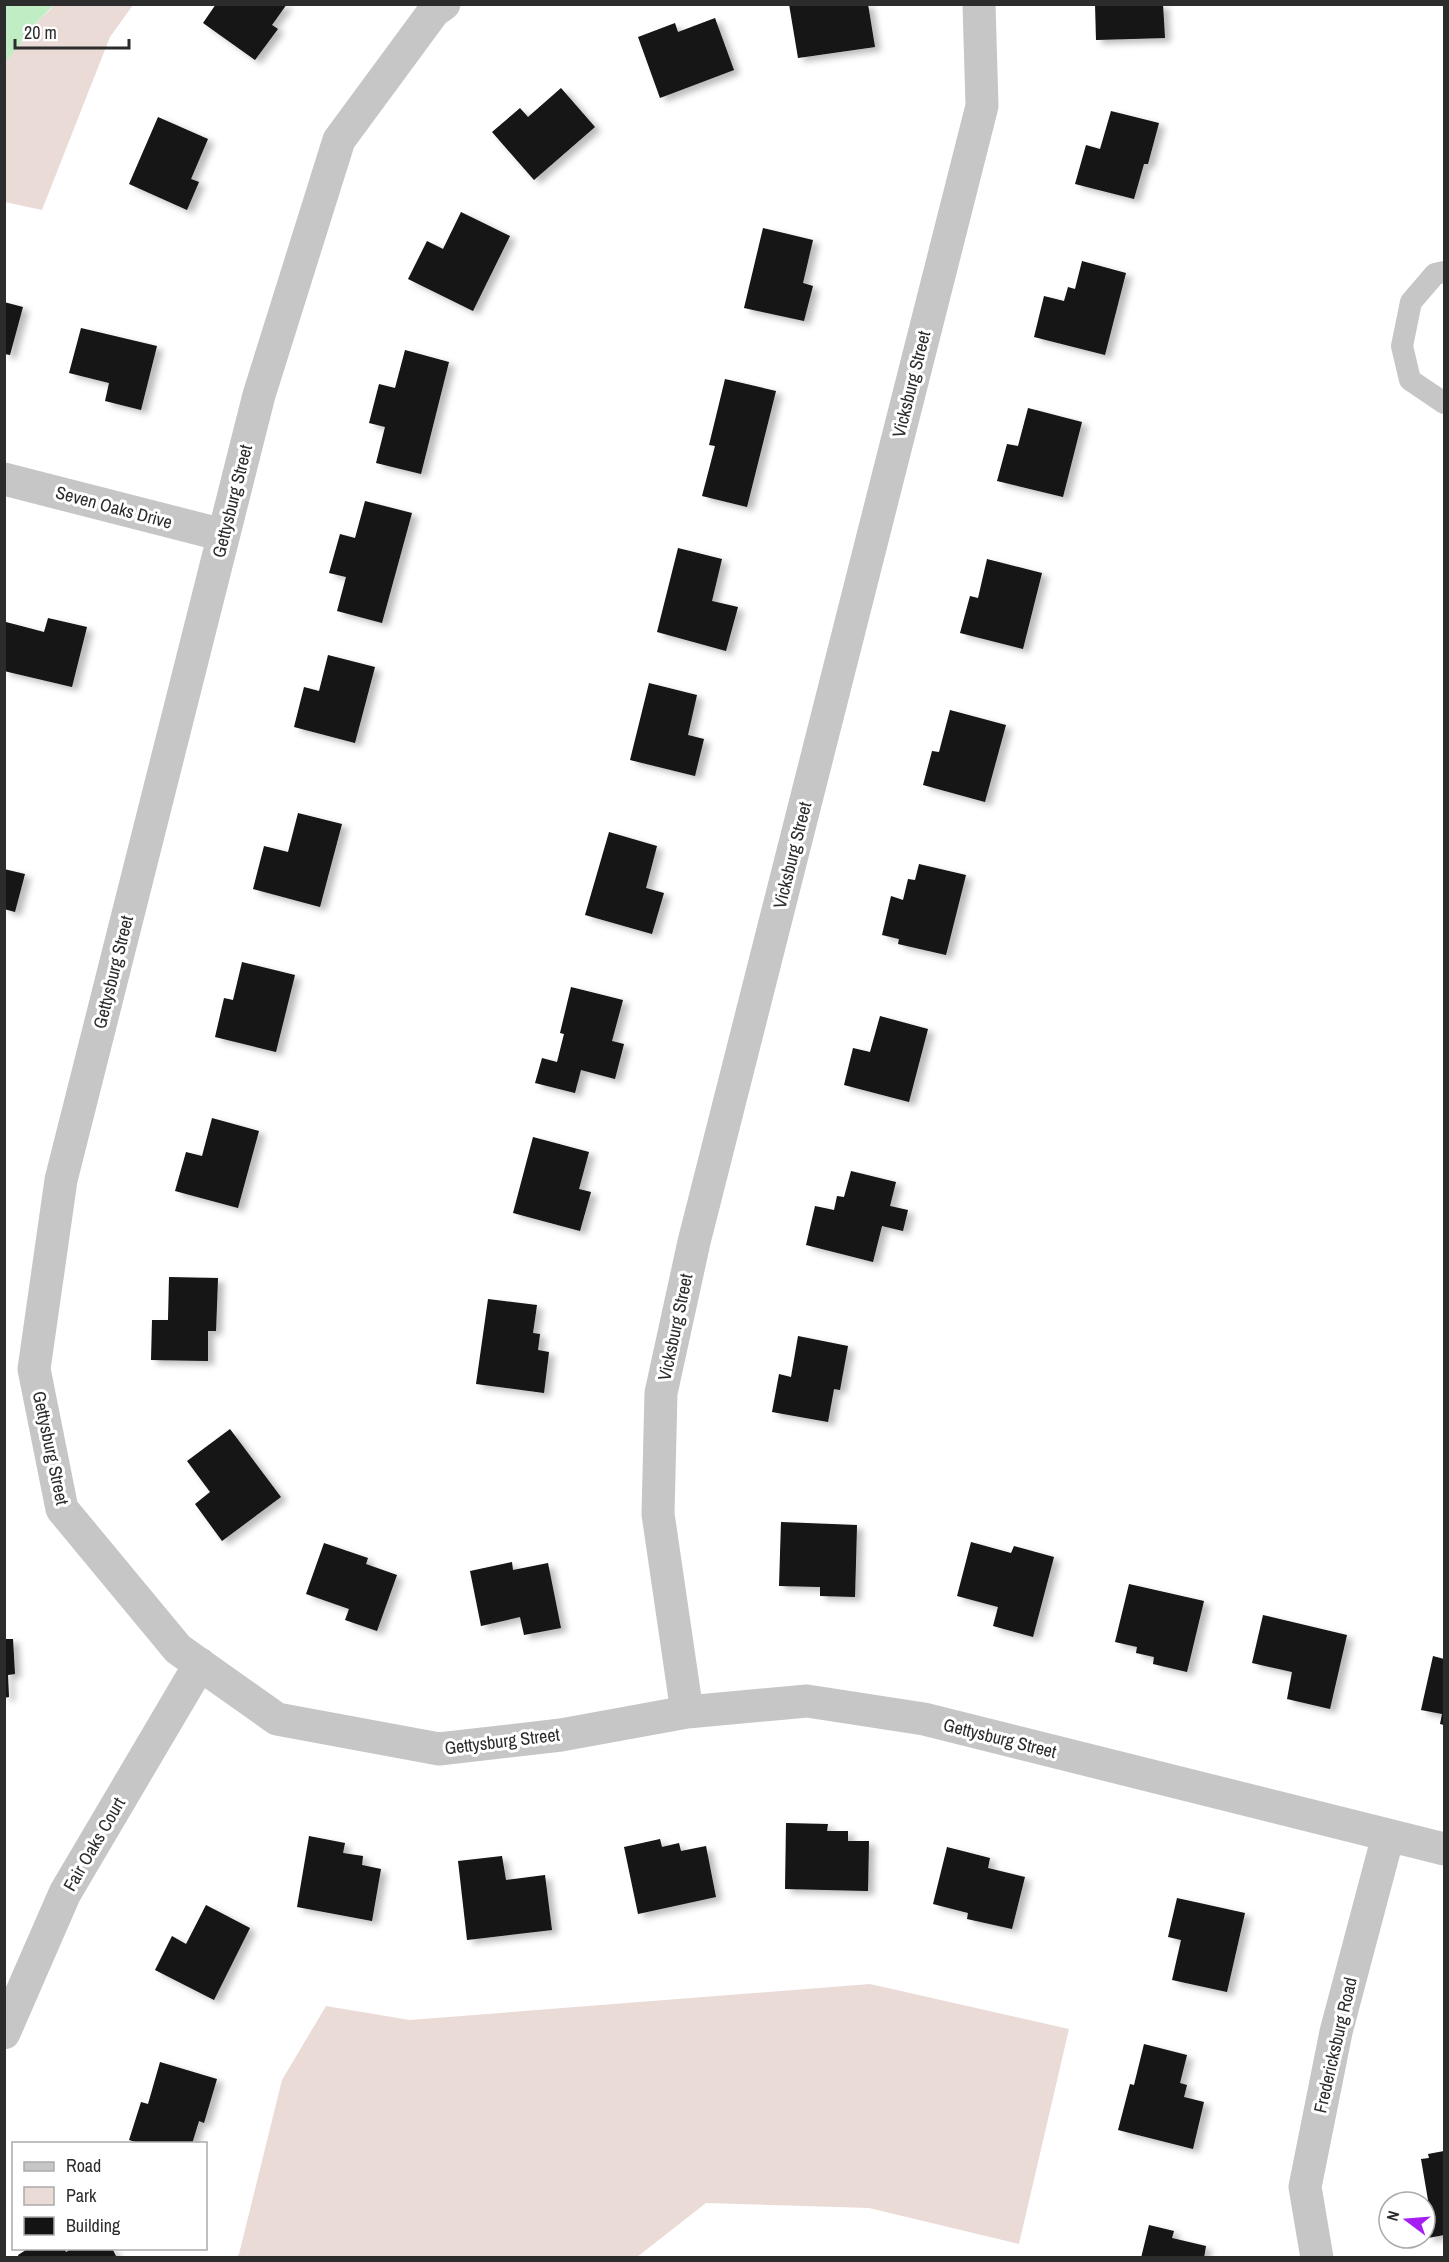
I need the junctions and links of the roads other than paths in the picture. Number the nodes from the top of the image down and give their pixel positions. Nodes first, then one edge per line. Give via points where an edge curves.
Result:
1 (444, 4) edge
2 (979, 4) edge
3 (1444, 272) edge
4 (1444, 403) edge
5 (4, 479) edge
6 (223, 536) junction
7 (200, 1664) junction
8 (687, 1712) junction
9 (1388, 1836) junction
10 (1444, 1849) edge
11 (4, 2033) edge
12 (1317, 2258) edge

1 - 6 street, Gettysburg Street via 434,11 339,140 259,395
2 - 8 street, Vicksburg Street via 982,106 694,1242 661,1394 658,1514
3 - 4 lane via 1435,274 1411,302 1402,346 1410,380
5 - 6 street, Seven Oaks Drive
6 - 7 street, Gettysburg Street via 61,1180 34,1369 62,1509 178,1649
7 - 8 street, Gettysburg Street via 277,1719 439,1749 561,1735
7 - 11 street, Fair Oaks Court via 65,1893
8 - 9 street, Gettysburg Street via 807,1701 924,1719
9 - 10 street, Gettysburg Street
9 - 12 street, Fredericksburg Road via 1336,2032 1305,2187

